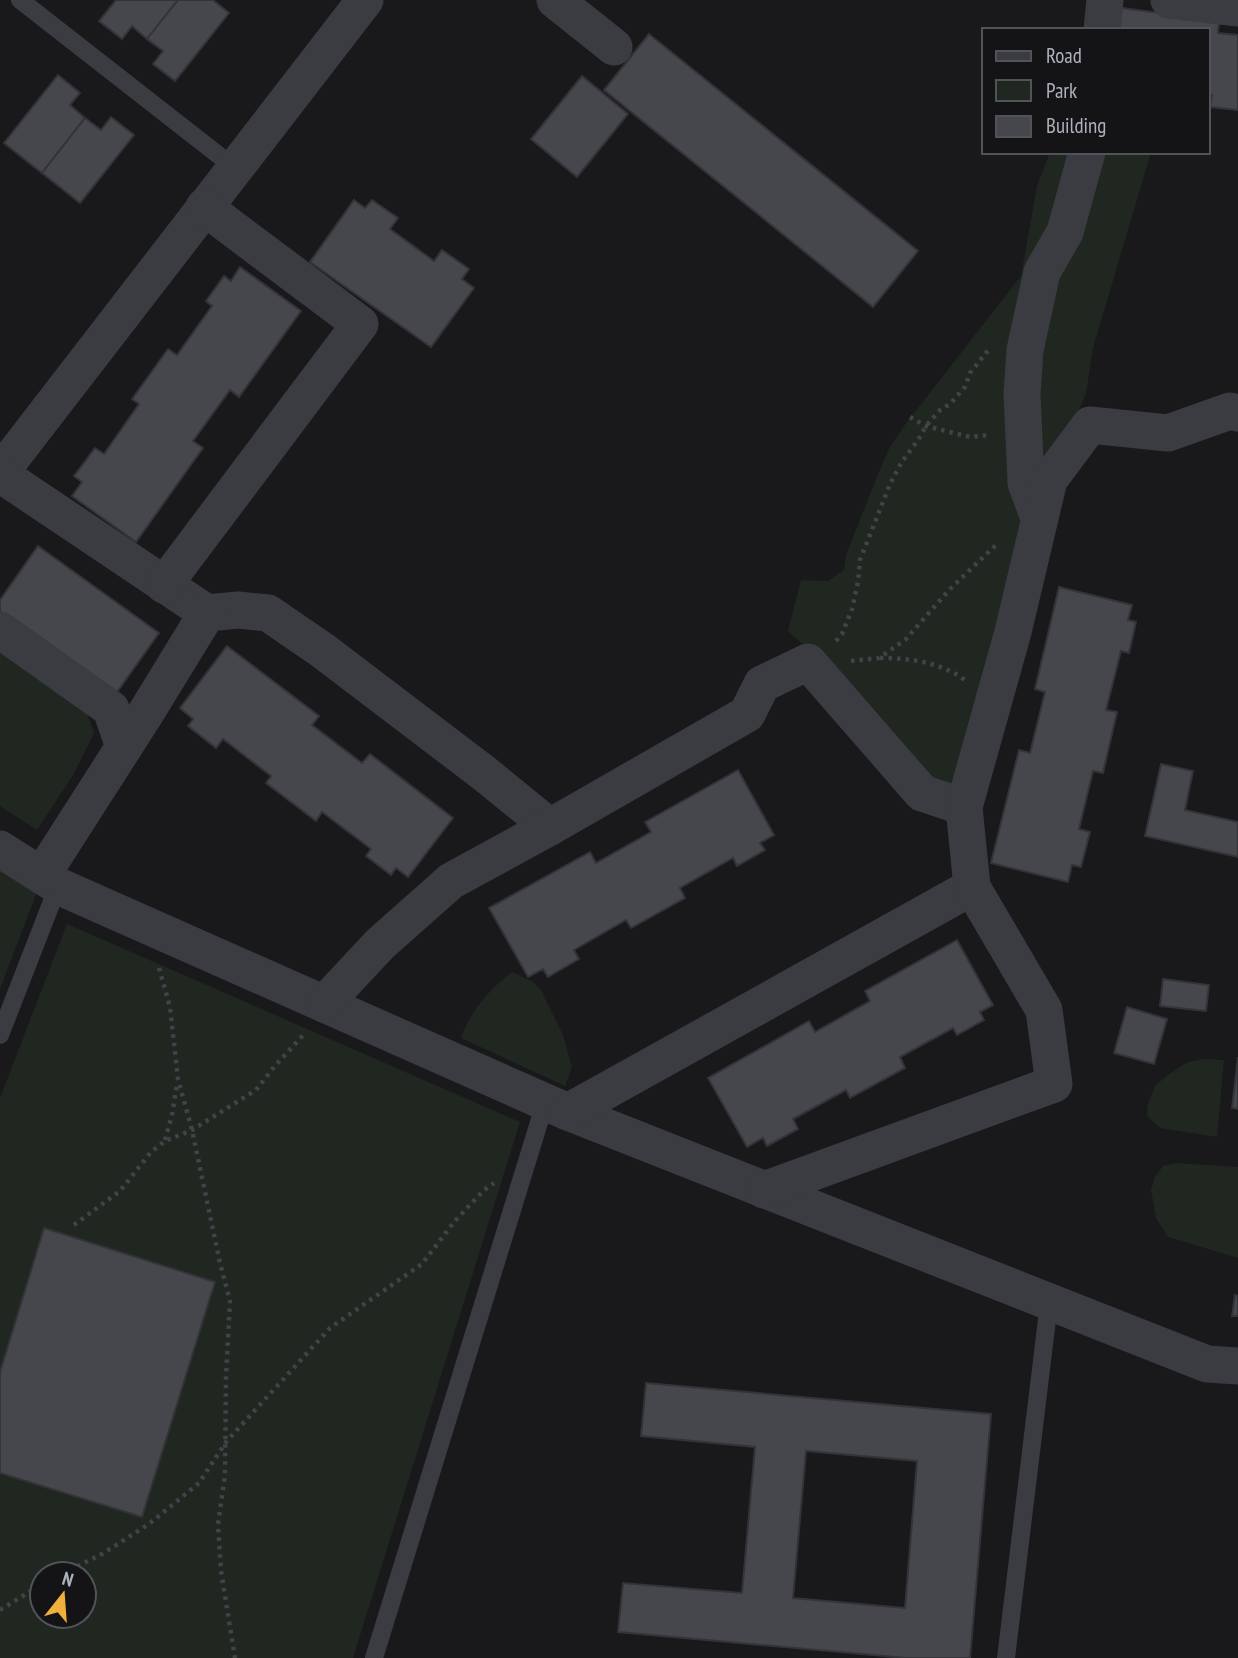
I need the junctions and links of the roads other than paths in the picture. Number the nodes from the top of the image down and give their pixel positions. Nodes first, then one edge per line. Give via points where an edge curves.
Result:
1 (20, 0) edge
2 (365, 0) edge
3 (555, 0) edge
4 (1105, 0) edge
5 (1169, 0) edge
6 (1238, 8) edge
7 (1102, 28) edge
8 (614, 47) dead end
9 (1086, 154) edge
10 (234, 168) junction
11 (204, 207) junction
12 (1238, 413) edge
13 (0, 473) edge
14 (1037, 512) junction
15 (164, 585) junction
16 (207, 613) junction
17 (0, 630) edge
18 (124, 747) junction
19 (964, 807) junction
20 (550, 827) junction
21 (0, 849) edge
22 (50, 881) junction
23 (972, 887) junction
24 (324, 1004) junction
25 (0, 1035) edge
26 (557, 1107) junction
27 (764, 1190) junction
28 (1049, 1303) junction
29 (1238, 1366) edge
30 (374, 1658) edge
31 (1006, 1658) edge

1 - 10 lane
2 - 10 street
3 - 8 street
4 - 7 street
5 - 6 street
9 - 14 street via 1065,232 1042,272 1025,350 1026,483
10 - 11 street
11 - 13 street
11 - 15 street via 360,324
12 - 14 street via 1230,411 1168,433 1090,425 1049,480
13 - 15 street
14 - 19 street via 1013,632
15 - 16 street
16 - 18 street
16 - 20 street via 268,613
17 - 18 street via 111,709
18 - 22 street
19 - 20 street via 922,793 808,662 762,684 747,714
19 - 23 street
20 - 24 street via 451,881 380,944
21 - 22 street
22 - 24 street
22 - 25 lane
23 - 26 street
23 - 27 street via 1044,1010 1055,1084
24 - 26 street
26 - 27 street
26 - 30 lane via 527,1162
27 - 28 street
28 - 29 street via 1207,1364
28 - 31 lane

